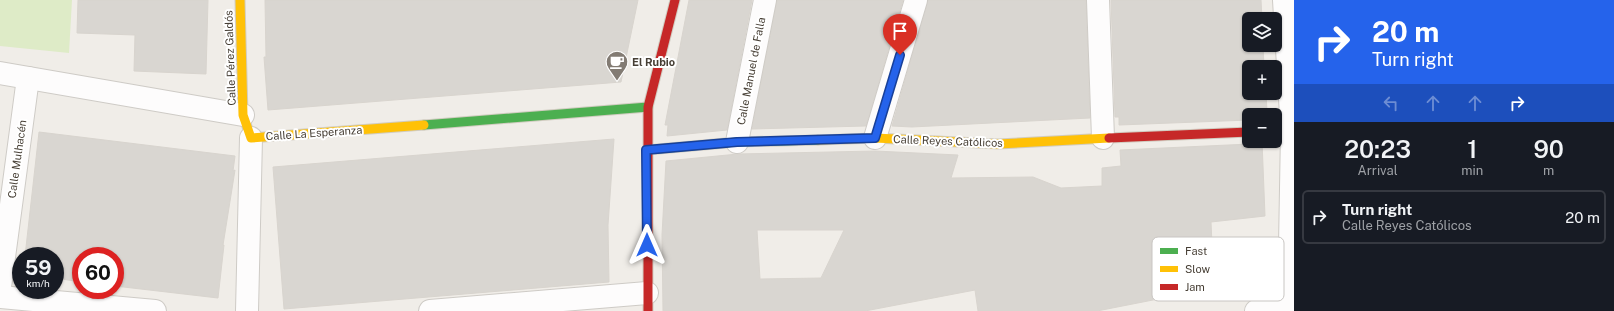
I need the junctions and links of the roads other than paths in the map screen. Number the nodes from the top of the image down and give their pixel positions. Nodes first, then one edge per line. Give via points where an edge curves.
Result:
1 (240, 0) edge
2 (675, 0) edge
3 (766, 0) edge
4 (916, 0) edge
5 (1098, 0) edge
6 (1284, 0) edge
7 (0, 73) edge
8 (28, 78) junction
9 (648, 107) junction
10 (244, 115) junction
11 (1283, 131) edge
12 (1242, 132) edge
13 (250, 138) junction
14 (875, 138) junction
15 (1103, 138) junction
16 (737, 142) junction
17 (646, 150) junction
18 (0, 287) edge
19 (0, 297) edge
20 (647, 302) edge
21 (1292, 305) edge
22 (155, 311) edge
23 (248, 311) edge
24 (430, 311) edge
25 (1256, 311) edge

1 - 10 street, Calle Pérez Galdós
2 - 9 street
3 - 16 street, Calle Manuel de Falla
4 - 14 street
5 - 15 street
6 - 11 street
7 - 8 street
8 - 10 street
8 - 18 street, Calle Mulhacén
9 - 13 street, Calle La Esperanza
9 - 17 street
10 - 13 street, Calle La Esperanza
11 - 21 street
12 - 15 street, Calle Reyes Católicos
13 - 23 street
14 - 15 street, Calle Reyes Católicos via 998,144
14 - 16 street, Calle Reyes Católicos
16 - 17 street, Calle Reyes Católicos
17 - 20 street
19 - 22 street
20 - 24 street
21 - 25 street

